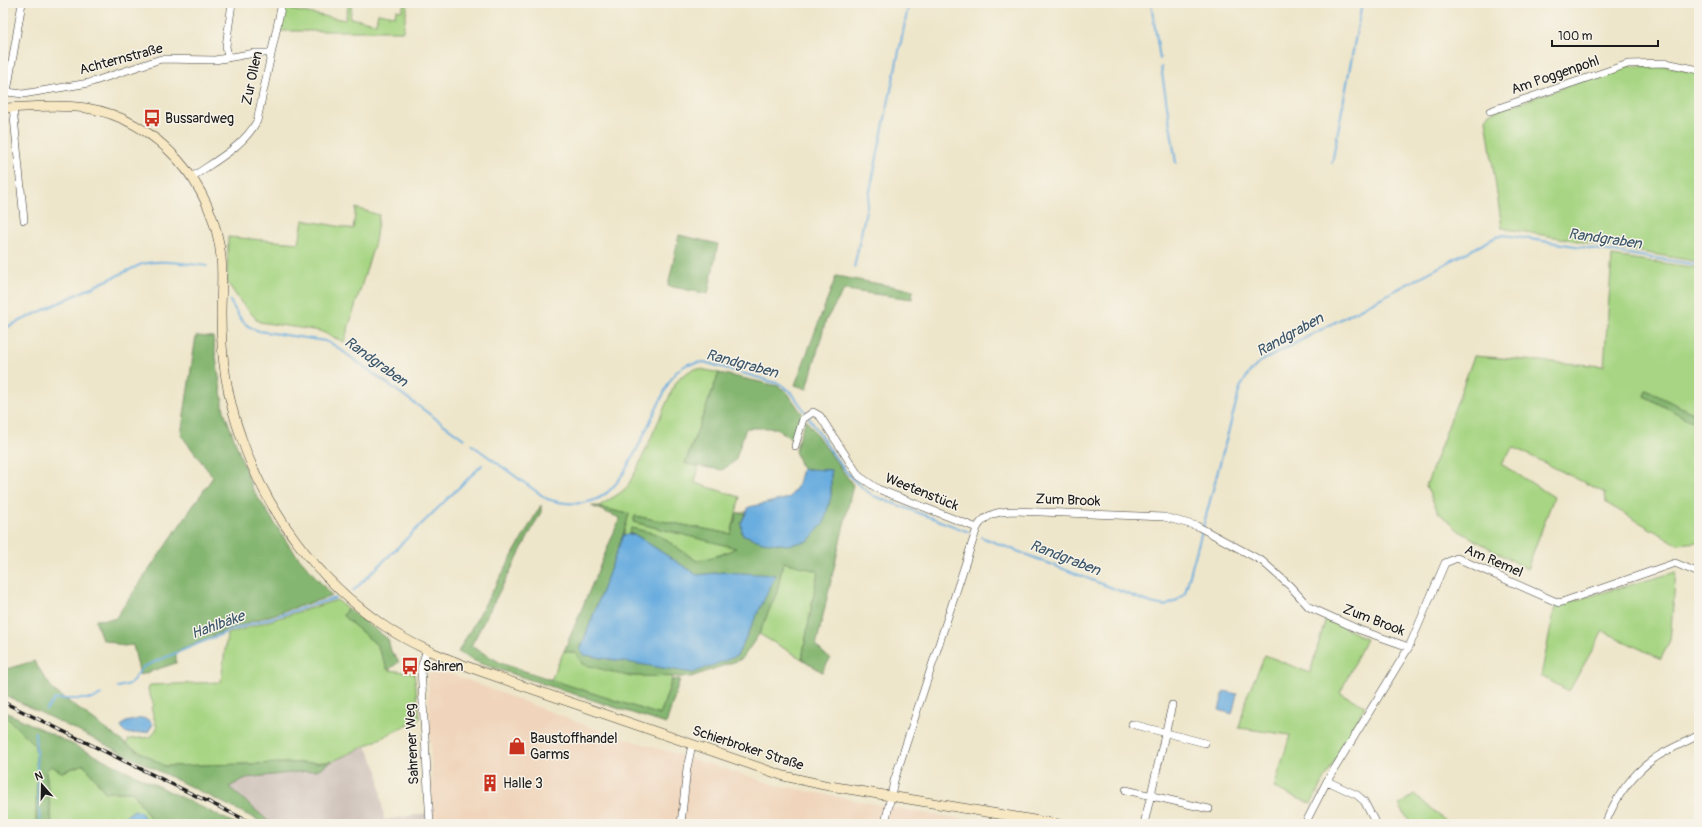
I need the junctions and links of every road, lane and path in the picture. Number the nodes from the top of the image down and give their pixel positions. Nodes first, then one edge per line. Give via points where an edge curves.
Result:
1 (22, 3) edge
2 (232, 3) edge
3 (282, 3) edge
4 (271, 53) junction
5 (228, 58) junction
6 (1699, 70) edge
7 (5, 91) edge
8 (3, 108) edge
9 (13, 108) junction
10 (1490, 111) dead end
11 (192, 177) junction
12 (24, 220) dead end
13 (795, 446) dead end
14 (977, 528) junction
15 (1699, 573) edge
16 (1409, 647) junction
17 (427, 649) junction
18 (440, 656) junction
19 (423, 662) junction
20 (1172, 706) dead end
21 (1132, 724) dead end
22 (1166, 733) junction
23 (1699, 735) edge
24 (1205, 743) dead end
25 (692, 745) junction
26 (1327, 781) junction
27 (1126, 790) dead end
28 (891, 796) junction
29 (1151, 796) junction
30 (1209, 809) dead end
31 (430, 824) edge
32 (682, 824) edge
33 (885, 824) edge
34 (1058, 824) edge
35 (1144, 824) edge
36 (1305, 824) edge
37 (1376, 824) edge
38 (1605, 824) edge

1 - 7 street
2 - 5 street via 226,46
3 - 4 street, Zur Ollen
4 - 5 street, Achternstraße via 255,52
4 - 11 street, Zur Ollen via 257,121 252,130 244,140
5 - 7 street, Achternstraße via 162,59 89,83 23,94
6 - 10 street, Am Poggenpohl via 1666,63 1628,64
8 - 9 main road, Schierbroker Straße
9 - 11 main road, Schierbroker Straße via 85,108 120,118 162,144
9 - 12 street
11 - 17 main road, Schierbroker Straße via 210,211 218,240 221,258 222,346 227,386 241,437 260,484 288,530 318,568 343,594 383,625
13 - 14 street, Weetenstück via 803,419 813,412 820,416 859,476 878,489
14 - 16 street, Zum Brook via 980,522 991,514 1005,511 1164,517 1209,531 1262,561 1309,606 1360,630
14 - 28 street, Zum Brook
15 - 16 street, Am Remel via 1675,563 1558,603 1457,558 1445,563
16 - 26 street, Am Remel
17 - 18 main road, Schierbroker Straße
17 - 19 street, Sahrener Weg
18 - 19 street
18 - 25 main road, Schierbroker Straße
19 - 31 street, Sahrener Weg via 421,668
20 - 22 street
21 - 22 street
22 - 24 street
22 - 29 street
23 - 38 street via 1655,758 1640,770 1611,809
25 - 28 main road, Schierbroker Straße via 784,776
25 - 32 street via 687,768
26 - 36 street, Am Remel
26 - 37 street via 1364,801
27 - 29 street
28 - 33 street, Zum Brook
28 - 34 main road, Schierbroker Straße
29 - 30 street
29 - 35 street

